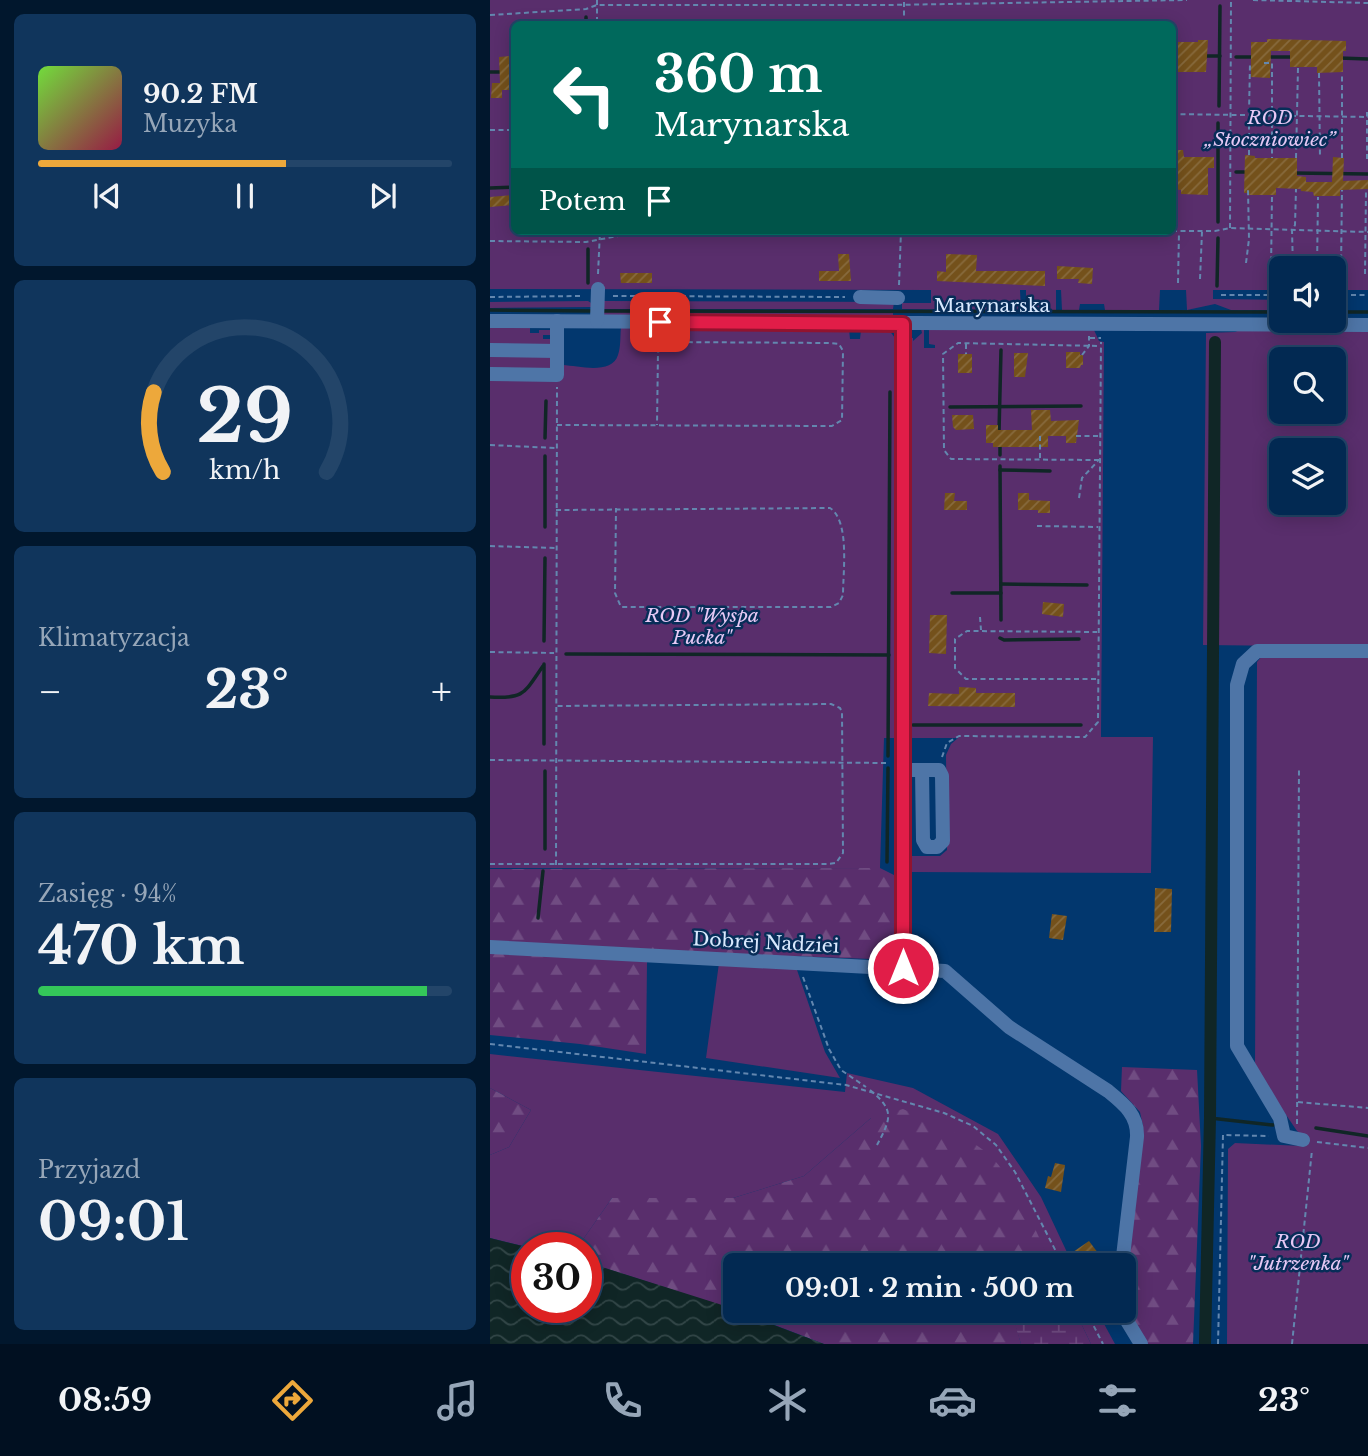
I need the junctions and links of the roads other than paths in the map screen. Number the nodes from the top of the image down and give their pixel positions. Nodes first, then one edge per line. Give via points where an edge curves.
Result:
1 (860, 298) road end
2 (490, 321) edge
3 (557, 321) junction
4 (899, 322) junction
5 (1368, 325) edge
6 (490, 350) edge
7 (557, 351) junction
8 (490, 374) edge
9 (1368, 651) edge
10 (912, 768) junction
11 (490, 947) edge
12 (903, 968) junction
13 (1305, 1141) road end
14 (1123, 1253) edge
15 (1128, 1323) edge
16 (1141, 1344) edge

1 - 4 street via 898,296
2 - 3 street, Marynarska
3 - 4 street, Marynarska via 597,306
3 - 7 street
4 - 5 street, Marynarska
4 - 10 street
6 - 7 street
7 - 8 street via 557,375
9 - 13 street via 1257,651 1242,664 1237,685 1237,1046 1280,1118 1284,1136
10 - 10 street via 922,840 928,847 937,847 943,841 943,776 939,768
10 - 12 street
11 - 12 street, Dobrej Nadziei
12 - 14 street, Dobrej Nadziei via 945,971 1009,1027 1108,1091 1134,1116 1138,1127
15 - 16 street

